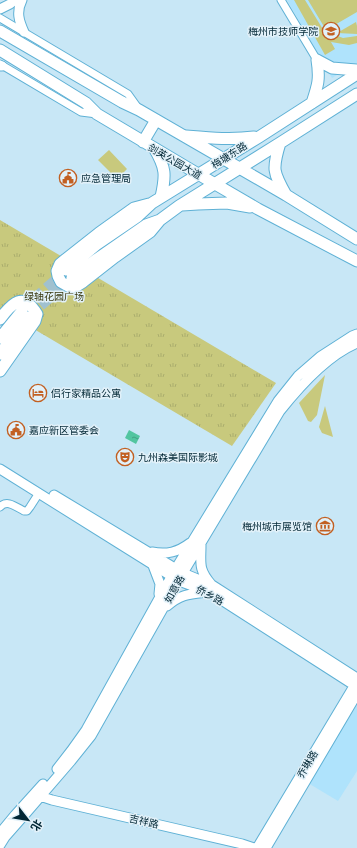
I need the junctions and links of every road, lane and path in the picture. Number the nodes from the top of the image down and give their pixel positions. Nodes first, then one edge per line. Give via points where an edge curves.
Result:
1 (19, 0) edge
2 (281, 0) edge
3 (0, 9) edge
4 (0, 18) edge
5 (0, 31) edge
6 (24, 32) junction
7 (0, 50) edge
8 (317, 60) junction
9 (1, 65) edge
10 (357, 70) edge
11 (357, 74) edge
12 (357, 94) edge
13 (312, 102) junction
14 (139, 110) junction
15 (97, 114) junction
16 (156, 120) junction
17 (182, 136) junction
18 (259, 137) junction
19 (143, 142) junction
20 (280, 144) junction
21 (153, 148) junction
22 (223, 159) junction
23 (239, 169) junction
24 (198, 174) junction
25 (215, 184) junction
26 (286, 196) junction
27 (156, 200) junction
28 (179, 206) junction
29 (258, 209) junction
30 (160, 220) junction
31 (357, 239) edge
32 (347, 255) junction
33 (357, 261) edge
34 (357, 266) edge
35 (0, 319) edge
36 (357, 334) edge
37 (0, 338) edge
38 (357, 343) edge
39 (0, 354) edge
40 (0, 371) edge
41 (0, 463) edge
42 (0, 469) edge
43 (39, 493) junction
44 (0, 506) edge
45 (197, 543) junction
46 (146, 550) junction
47 (152, 563) junction
48 (178, 574) junction
49 (210, 589) junction
50 (161, 604) junction
51 (356, 685) edge
52 (37, 795) junction
53 (0, 833) edge
54 (0, 845) edge
55 (256, 848) edge
56 (266, 848) edge

1 - 3 street
1 - 6 street via 18,15
2 - 8 street
4 - 6 street
5 - 14 main road
6 - 14 street via 128,94
7 - 15 main road, 剑英公园大道 via 86,103
8 - 10 main road via 332,68
8 - 13 main road via 318,88
9 - 15 street via 81,112
11 - 13 main road, 梅塘东路
12 - 20 main road, 梅塘东路
13 - 18 main road, 梅塘东路
14 - 16 main road
15 - 19 main road, 剑英公园大道
16 - 17 main road
16 - 19 main road
17 - 18 main road via 224,139
17 - 22 main road
18 - 22 main road, 梅塘东路
19 - 21 main road, 剑英公园大道
20 - 23 main road, 梅塘东路
20 - 26 main road via 274,169
21 - 24 main road, 剑英公园大道
21 - 27 main road via 160,159 165,176
22 - 23 main road
22 - 24 main road, 梅塘东路
23 - 25 main road, 梅塘东路
23 - 26 main road
24 - 25 main road, 剑英公园大道
24 - 27 main road, 梅塘东路
25 - 28 main road, 梅塘东路
25 - 29 main road, 剑英公园大道
26 - 31 main road
27 - 30 main road, 梅塘东路 via 137,217 96,245 69,274 97,259 146,225
27 - 30 main road via 134,208 60,264 57,271 61,282 68,286 83,282 150,232
28 - 29 main road via 227,203
28 - 30 main road, 梅塘东路
29 - 32 main road, 剑英公园大道
32 - 33 main road, 剑英公园大道
32 - 34 street
35 - 40 main road via 12,304 20,301 33,307 37,314 35,321
36 - 45 street, 如意路 via 320,356 298,376 278,401
37 - 39 main road via 24,314
38 - 45 street, 如意路 via 337,354 295,392 280,411
41 - 46 street, 侨乡路
42 - 43 street, 侨乡路
43 - 44 street via 27,511 7,502
43 - 47 street, 侨乡路
45 - 46 street via 176,551 161,553
45 - 48 street, 如意路
45 - 49 street via 201,569
46 - 48 street, 侨乡路
47 - 48 street, 侨乡路
47 - 50 street via 160,584
48 - 49 street, 侨乡路
48 - 50 street, 如意路
49 - 50 street
49 - 51 street, 侨乡路
50 - 52 street, 如意路 via 86,730
51 - 55 street, 乔琳路
51 - 56 street, 乔琳路
52 - 53 street, 如意路
52 - 54 street, 如意路
52 - 55 street, 吉祥路

